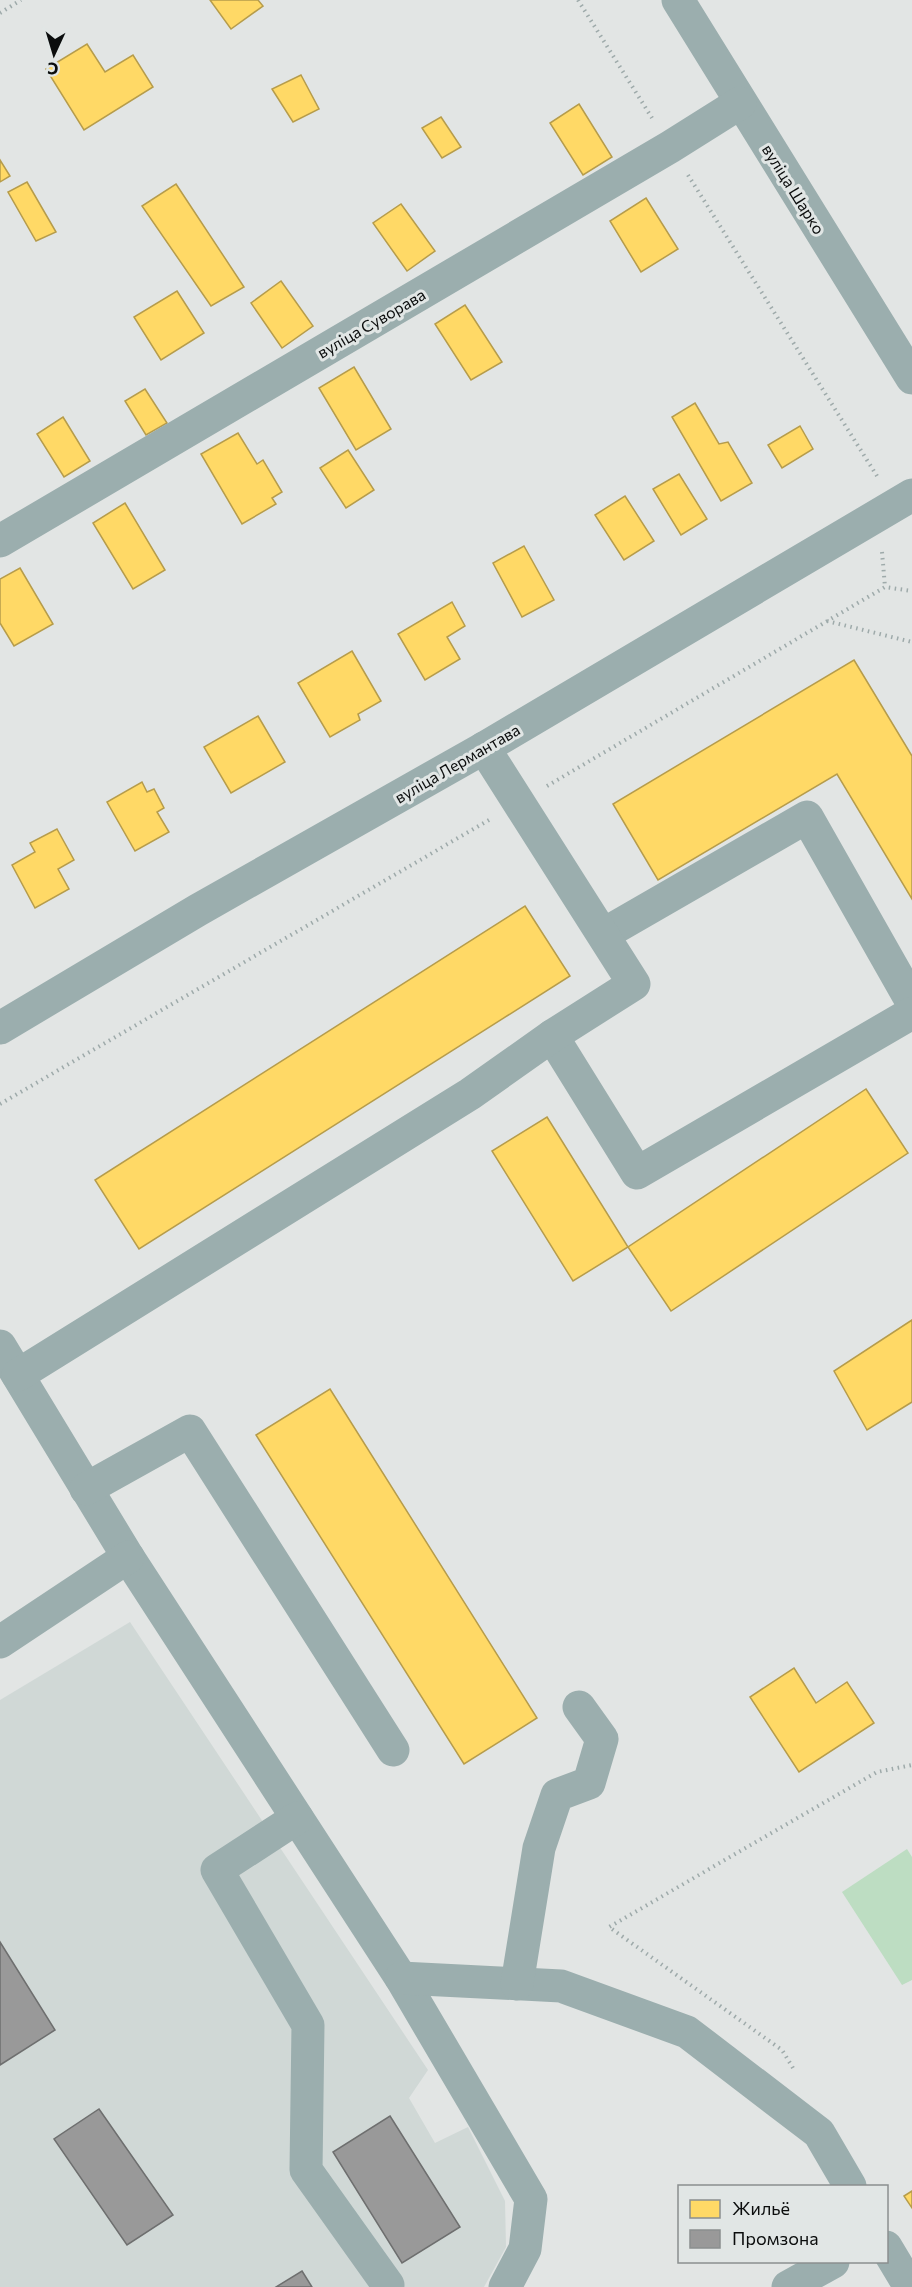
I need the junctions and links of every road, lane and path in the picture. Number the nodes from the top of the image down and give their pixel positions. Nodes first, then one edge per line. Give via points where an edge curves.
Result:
1 (21, 0) edge
2 (578, 0) edge
3 (678, 0) edge
4 (0, 13) edge
5 (740, 103) junction
6 (670, 147) junction
7 (912, 378) edge
8 (904, 500) edge
9 (0, 541) edge
10 (912, 591) edge
11 (826, 621) junction
12 (912, 642) edge
13 (484, 748) junction
14 (519, 802) junction
15 (604, 934) junction
16 (912, 1002) edge
17 (912, 1013) edge
18 (0, 1028) edge
19 (552, 1036) junction
20 (0, 1104) edge
21 (0, 1346) edge
22 (18, 1375) junction
23 (86, 1489) junction
24 (128, 1557) junction
25 (0, 1642) edge
26 (579, 1707) dead end
27 (393, 1750) dead end
28 (912, 1765) edge
29 (297, 1818) junction
30 (401, 1978) junction
31 (518, 1984) junction
32 (795, 2070) dead end
33 (849, 2185) edge
34 (888, 2250) edge
35 (831, 2263) edge
36 (388, 2285) dead end
37 (505, 2287) edge
38 (788, 2287) edge
39 (910, 2287) edge

1 - 4 path
2 - 6 path
3 - 5 street, вуліца Шарко
5 - 6 street, вуліца Суворава
5 - 7 street, вуліца Шарко
6 - 8 path
6 - 9 street, вуліца Суворава
8 - 13 street, вуліца Лермантава
10 - 11 path via 885,587
11 - 12 path
11 - 14 path
13 - 14 street
13 - 18 street, вуліца Лермантава
14 - 15 street
14 - 20 path
15 - 16 street via 807,817
15 - 19 street via 634,984
17 - 19 street via 637,1173
19 - 22 street via 470,1094
21 - 22 street
22 - 23 street
23 - 24 street
23 - 27 street via 190,1431
24 - 25 street
24 - 29 street
26 - 31 street via 602,1739 589,1783 557,1795 539,1848
28 - 32 path via 877,1772 609,1927 782,2050
29 - 30 street
29 - 36 street via 217,1870 308,2025 306,2170
30 - 31 street
30 - 37 street via 531,2199 525,2249
31 - 33 street via 561,1986 687,2032 819,2133
34 - 39 street
35 - 38 street

